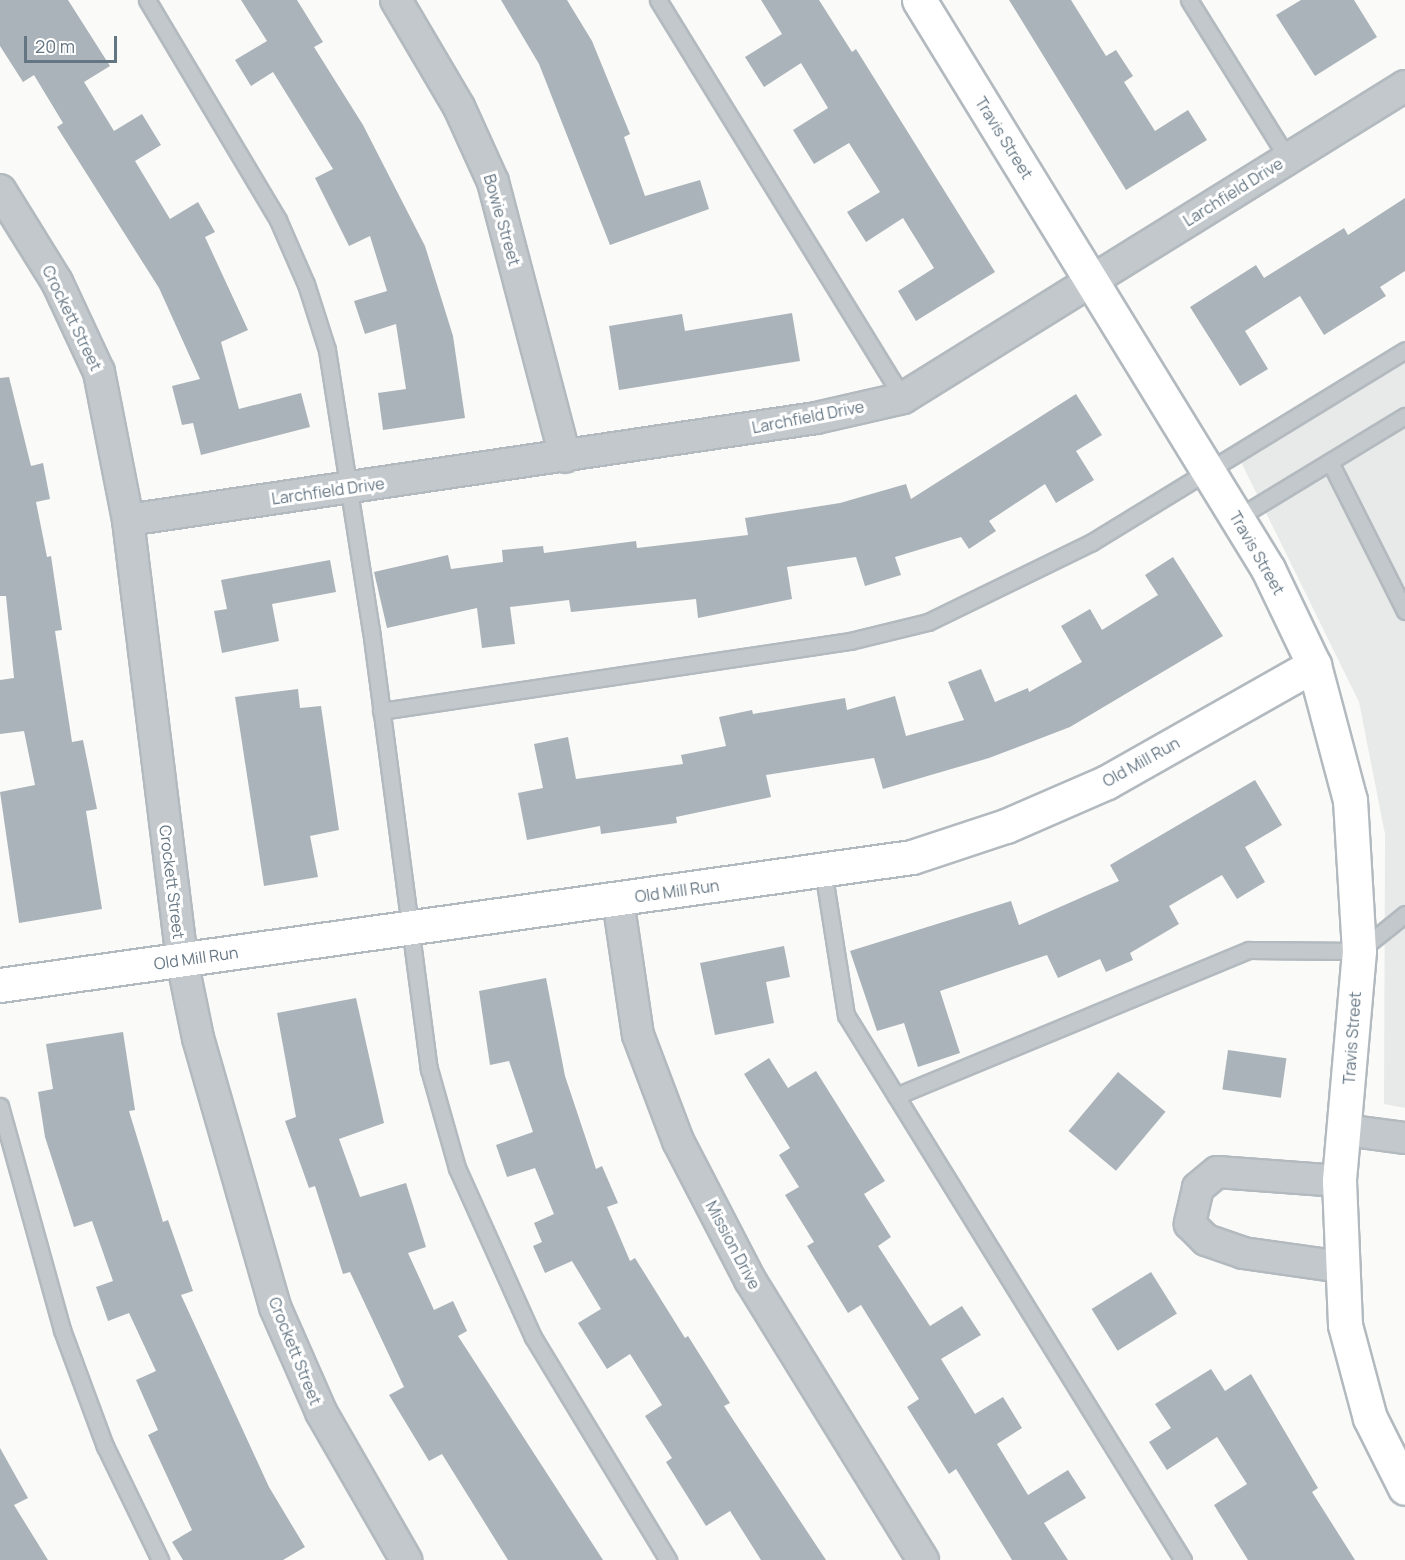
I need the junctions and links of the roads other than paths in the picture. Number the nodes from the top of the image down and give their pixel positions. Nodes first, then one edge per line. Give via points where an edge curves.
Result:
1 (147, 0) edge
2 (396, 0) edge
3 (658, 0) edge
4 (919, 0) edge
5 (1189, 0) edge
6 (1405, 86) edge
7 (1288, 159) junction
8 (0, 190) edge
9 (1092, 279) junction
10 (1405, 350) edge
11 (903, 398) junction
12 (1405, 416) edge
13 (565, 457) junction
14 (1330, 462) junction
15 (1208, 470) junction
16 (349, 488) junction
17 (1237, 518) junction
18 (128, 520) junction
19 (1405, 611) edge
20 (1314, 665) junction
21 (381, 711) junction
22 (823, 870) junction
23 (618, 900) junction
24 (1405, 914) edge
25 (409, 929) junction
26 (1359, 951) junction
27 (182, 960) junction
28 (0, 985) edge
29 (896, 1096) junction
30 (0, 1106) edge
31 (1345, 1130) junction
32 (1405, 1138) edge
33 (1339, 1181) junction
34 (1341, 1267) junction
35 (1405, 1488) edge
36 (160, 1560) edge
37 (406, 1560) edge
38 (668, 1560) edge
39 (923, 1560) edge
40 (1184, 1560) edge

1 - 16 lane via 278,220 306,284 327,350
2 - 13 street, Bowie Street via 459,107 493,182
3 - 11 lane
4 - 9 street, Travis Street
5 - 7 lane
6 - 7 street, Larchfield Drive
7 - 9 street, Larchfield Drive
8 - 18 street, Crockett Street via 57,282 99,372
9 - 11 street, Larchfield Drive
9 - 15 street, Travis Street
10 - 15 lane
11 - 13 street, Larchfield Drive via 816,418
12 - 14 lane
13 - 16 street, Larchfield Drive
14 - 17 lane
14 - 19 lane
15 - 17 street, Travis Street
15 - 21 lane via 1092,542 928,622 839,643
16 - 18 street, Larchfield Drive
16 - 21 lane
17 - 20 street, Travis Street via 1290,610
18 - 27 street, Crockett Street
20 - 22 street, Old Mill Run via 1107,782 1006,826 912,856
20 - 26 street, Travis Street via 1350,800
21 - 25 lane
22 - 23 street, Old Mill Run
22 - 29 lane via 846,1015
23 - 25 street, Old Mill Run
23 - 39 street, Mission Drive via 638,1035 678,1141 750,1280
24 - 26 lane
25 - 27 street, Old Mill Run
25 - 38 lane via 429,1069 470,1201 533,1336
26 - 29 lane via 1249,950
26 - 31 street, Travis Street
27 - 28 street, Old Mill Run
27 - 37 street, Crockett Street via 198,1038 275,1307 321,1412
29 - 40 lane
30 - 36 lane via 62,1330 105,1446
31 - 32 street
31 - 33 street, Travis Street
33 - 34 street, Travis Street
33 - 34 street via 1217,1172 1198,1188 1190,1224 1206,1240 1243,1253
34 - 35 street, Travis Street via 1345,1324 1370,1418

